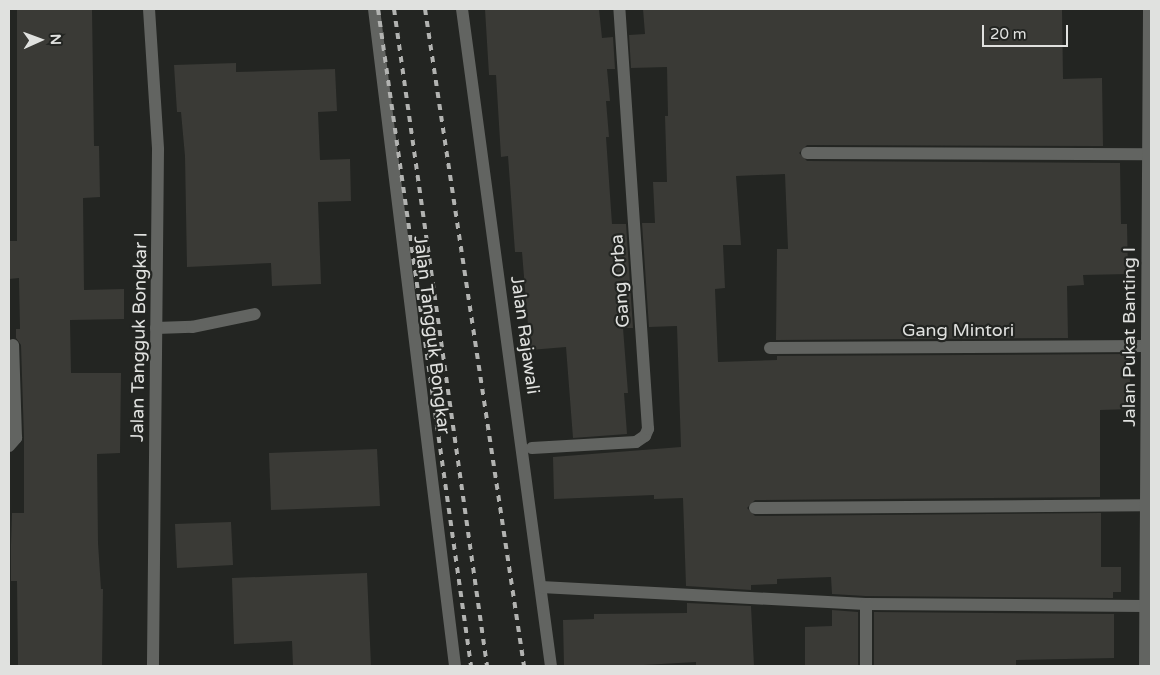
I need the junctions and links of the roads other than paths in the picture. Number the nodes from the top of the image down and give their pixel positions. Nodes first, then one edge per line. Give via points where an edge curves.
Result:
1 (149, 9) edge
2 (374, 9) edge
3 (462, 9) edge
4 (619, 9) edge
5 (1148, 9) edge
6 (807, 153) dead end
7 (1149, 154) edge
8 (255, 314) dead end
9 (156, 328) junction
10 (13, 345) dead end
11 (1146, 346) junction
12 (770, 348) dead end
13 (9, 446) edge
14 (532, 448) dead end
15 (755, 508) dead end
16 (1147, 513) edge
17 (541, 587) junction
18 (866, 604) junction
19 (1144, 606) junction
20 (153, 666) edge
21 (455, 666) edge
22 (551, 666) edge
23 (866, 666) edge
24 (1145, 666) edge

1 - 9 street, Jalan Tangguk Bongkar I via 158,150
2 - 21 street, Jalan Tangguk Bongkar
3 - 17 street, Jalan Rajawali
4 - 14 street, Gang Orba via 648,429 645,436 636,442
5 - 7 street, Jalan Pukat Banting I
6 - 7 street
7 - 11 street, Jalan Pukat Banting I
8 - 9 street via 192,327
9 - 20 street, Jalan Tangguk Bongkar I
10 - 13 street via 16,438
11 - 12 street, Gang Mintori
11 - 16 street, Jalan Pukat Banting I
15 - 16 street
16 - 19 street, Jalan Pukat Banting I
17 - 18 street
17 - 22 street, Jalan Rajawali
18 - 19 street
18 - 23 street
19 - 24 street, Jalan Pukat Banting I

